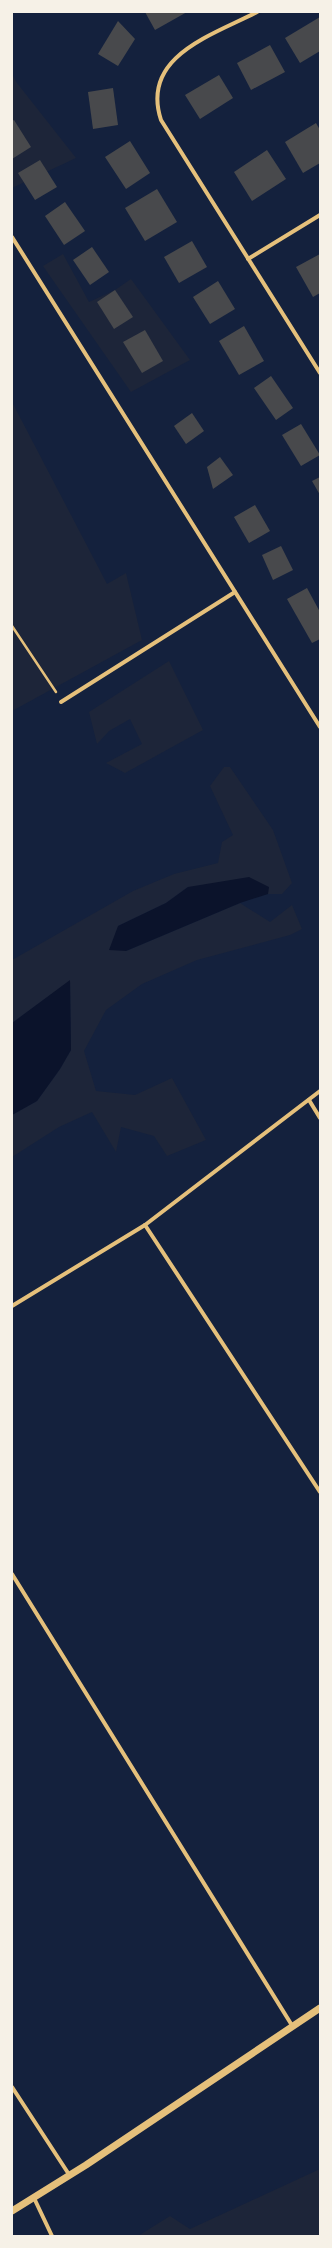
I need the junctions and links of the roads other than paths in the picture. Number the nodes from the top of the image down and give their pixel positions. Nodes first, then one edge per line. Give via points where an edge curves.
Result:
1 (257, 12) edge
2 (320, 215) edge
3 (12, 237) edge
4 (248, 259) junction
5 (320, 373) edge
6 (235, 592) junction
7 (61, 702) road end
8 (320, 727) edge
9 (320, 1091) edge
10 (309, 1100) junction
11 (320, 1118) edge
12 (145, 1225) junction
13 (12, 1306) edge
14 (320, 1492) edge
15 (12, 1574) edge
16 (320, 2008) edge
17 (293, 2027) junction
18 (12, 2088) edge
19 (70, 2176) junction
20 (34, 2198) junction
21 (12, 2211) edge
22 (52, 2236) edge

1 - 4 street via 179,53 168,65 156,92 156,106 161,120
2 - 4 street
3 - 6 street
4 - 5 street
6 - 7 street
6 - 8 street
9 - 10 street
10 - 11 street
10 - 12 street
12 - 13 street
12 - 14 street
15 - 17 street
16 - 17 street
17 - 19 street
18 - 19 street
19 - 20 street
20 - 21 street
20 - 22 street

